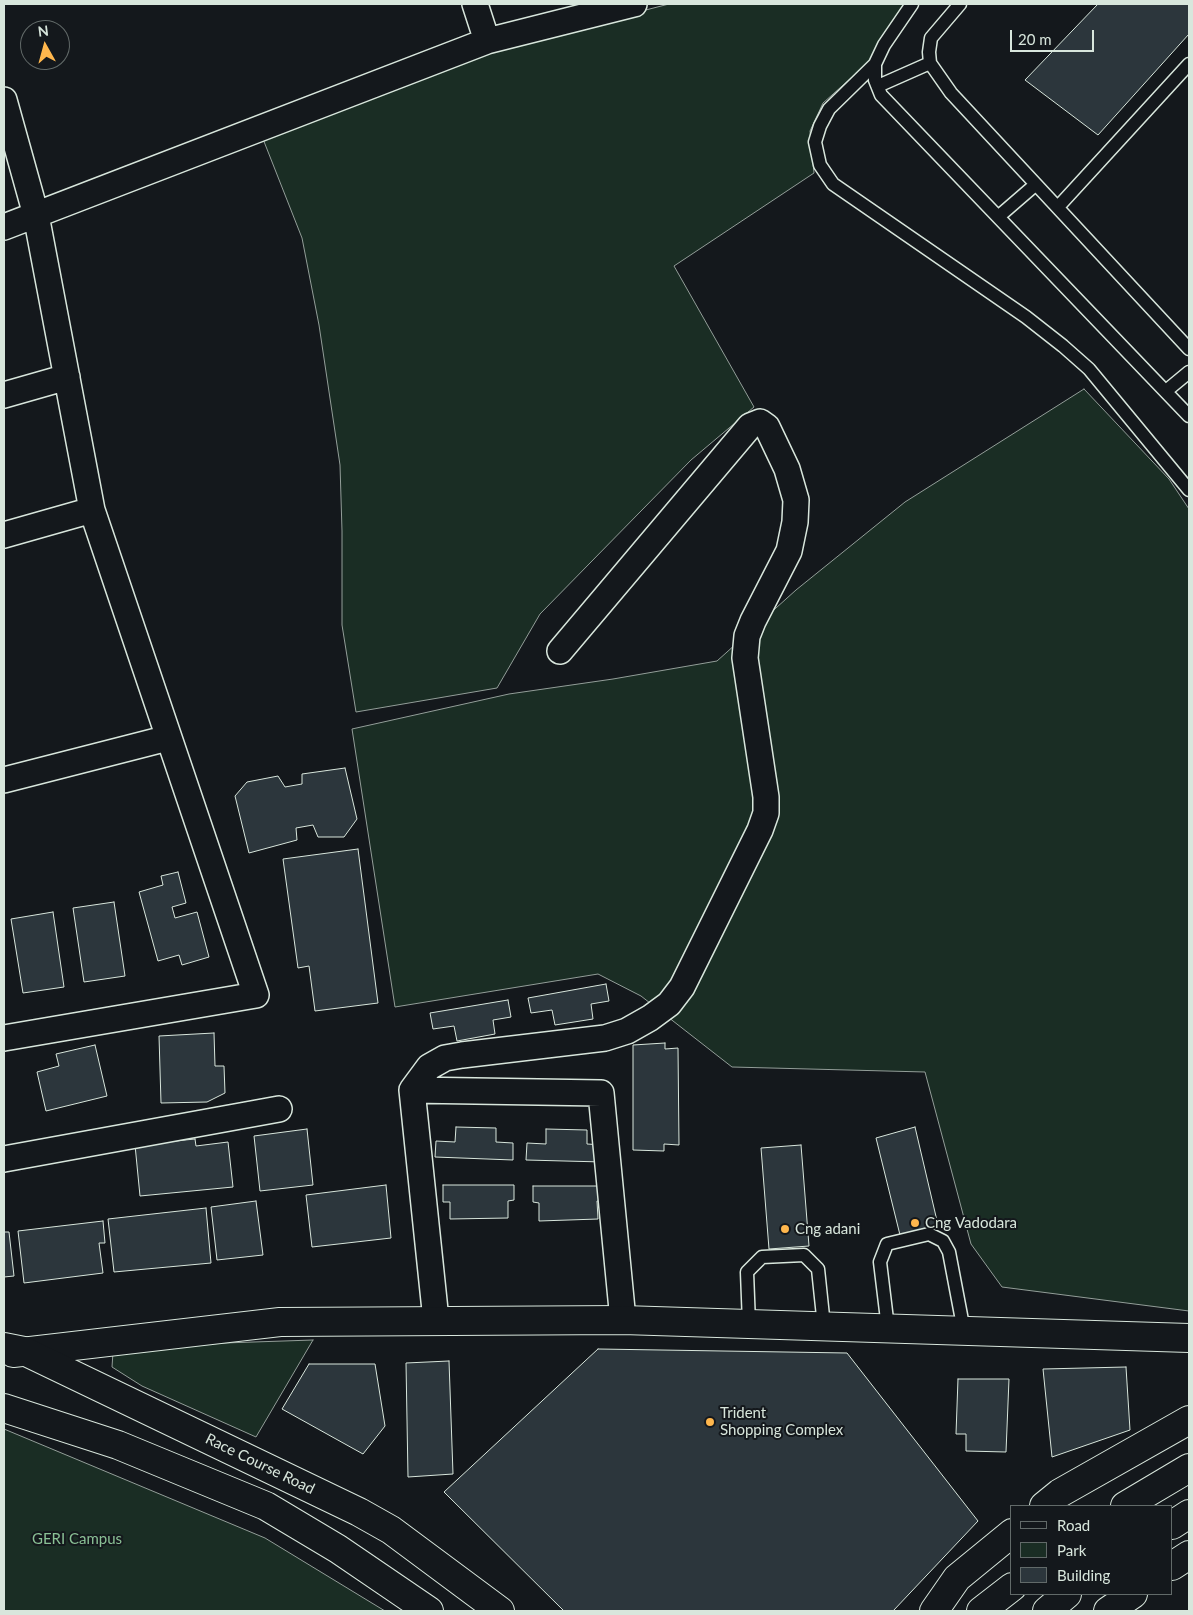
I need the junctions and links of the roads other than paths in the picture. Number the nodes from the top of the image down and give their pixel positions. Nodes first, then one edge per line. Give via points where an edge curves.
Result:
1 (476, 4) edge
2 (634, 4) edge
3 (912, 4) edge
4 (960, 4) edge
5 (487, 41) junction
6 (930, 63) junction
7 (875, 64) junction
8 (1189, 64) edge
9 (878, 86) junction
10 (4, 100) edge
11 (1035, 185) junction
12 (1058, 207) junction
13 (36, 215) junction
14 (998, 217) junction
15 (4, 227) edge
16 (1189, 349) edge
17 (1189, 372) edge
18 (67, 377) junction
19 (1166, 391) junction
20 (4, 395) edge
21 (1189, 416) edge
22 (1189, 490) edge
23 (92, 510) junction
24 (4, 536) edge
25 (560, 651) dead end
26 (168, 738) junction
27 (4, 780) edge
28 (4, 1038) edge
29 (412, 1090) junction
30 (279, 1108) dead end
31 (4, 1159) edge
32 (436, 1320) junction
33 (623, 1320) junction
34 (749, 1324) junction
35 (824, 1326) junction
36 (888, 1328) junction
37 (964, 1331) junction
38 (1189, 1338) edge
39 (11, 1351) edge
40 (4, 1408) edge
41 (1189, 1420) edge
42 (1189, 1468) edge
43 (1045, 1505) edge
44 (1128, 1505) edge
45 (1189, 1514) edge
46 (1173, 1524) edge
47 (1010, 1535) edge
48 (1189, 1555) edge
49 (1173, 1565) edge
50 (1010, 1589) edge
51 (1066, 1595) edge
52 (1132, 1595) edge
53 (429, 1611) edge
54 (500, 1611) edge
55 (934, 1611) edge
56 (981, 1611) edge
57 (1047, 1611) edge
58 (1108, 1611) edge

1 - 5 street
2 - 5 street
3 - 7 lane
4 - 6 lane via 931,38
5 - 13 street
6 - 9 lane
6 - 11 lane via 951,93
7 - 9 lane
7 - 22 lane via 829,110 820,126 815,142 820,165 832,184 1063,346 1089,370
8 - 12 lane
9 - 14 lane via 880,95
10 - 13 street
11 - 12 lane
11 - 14 lane
12 - 16 lane
13 - 15 street
13 - 18 street
14 - 19 lane
17 - 19 lane
18 - 20 street
18 - 23 street
19 - 21 lane
23 - 24 street
23 - 26 street
25 - 29 street via 750,426 760,422 767,427 787,469 796,500 789,551 747,636 745,658 766,813 682,987 669,1004 627,1031 605,1038 445,1058 429,1067
26 - 27 street
26 - 28 street via 256,995
29 - 32 street
29 - 33 street via 601,1093
30 - 31 street
32 - 33 street
32 - 39 street via 280,1322
33 - 34 street
34 - 35 street
34 - 35 lane via 748,1272 762,1257 804,1255 818,1269
35 - 36 street
36 - 37 street
36 - 37 lane via 880,1262 887,1244 929,1234 943,1242 949,1252
37 - 38 street
39 - 54 street, Race Course Road via 359,1512 390,1530
40 - 53 street via 118,1445 266,1506 338,1549
41 - 43 street via 1060,1493
42 - 44 street
45 - 46 street
47 - 55 street via 957,1578
48 - 49 street
50 - 56 street
51 - 57 street
52 - 58 street

